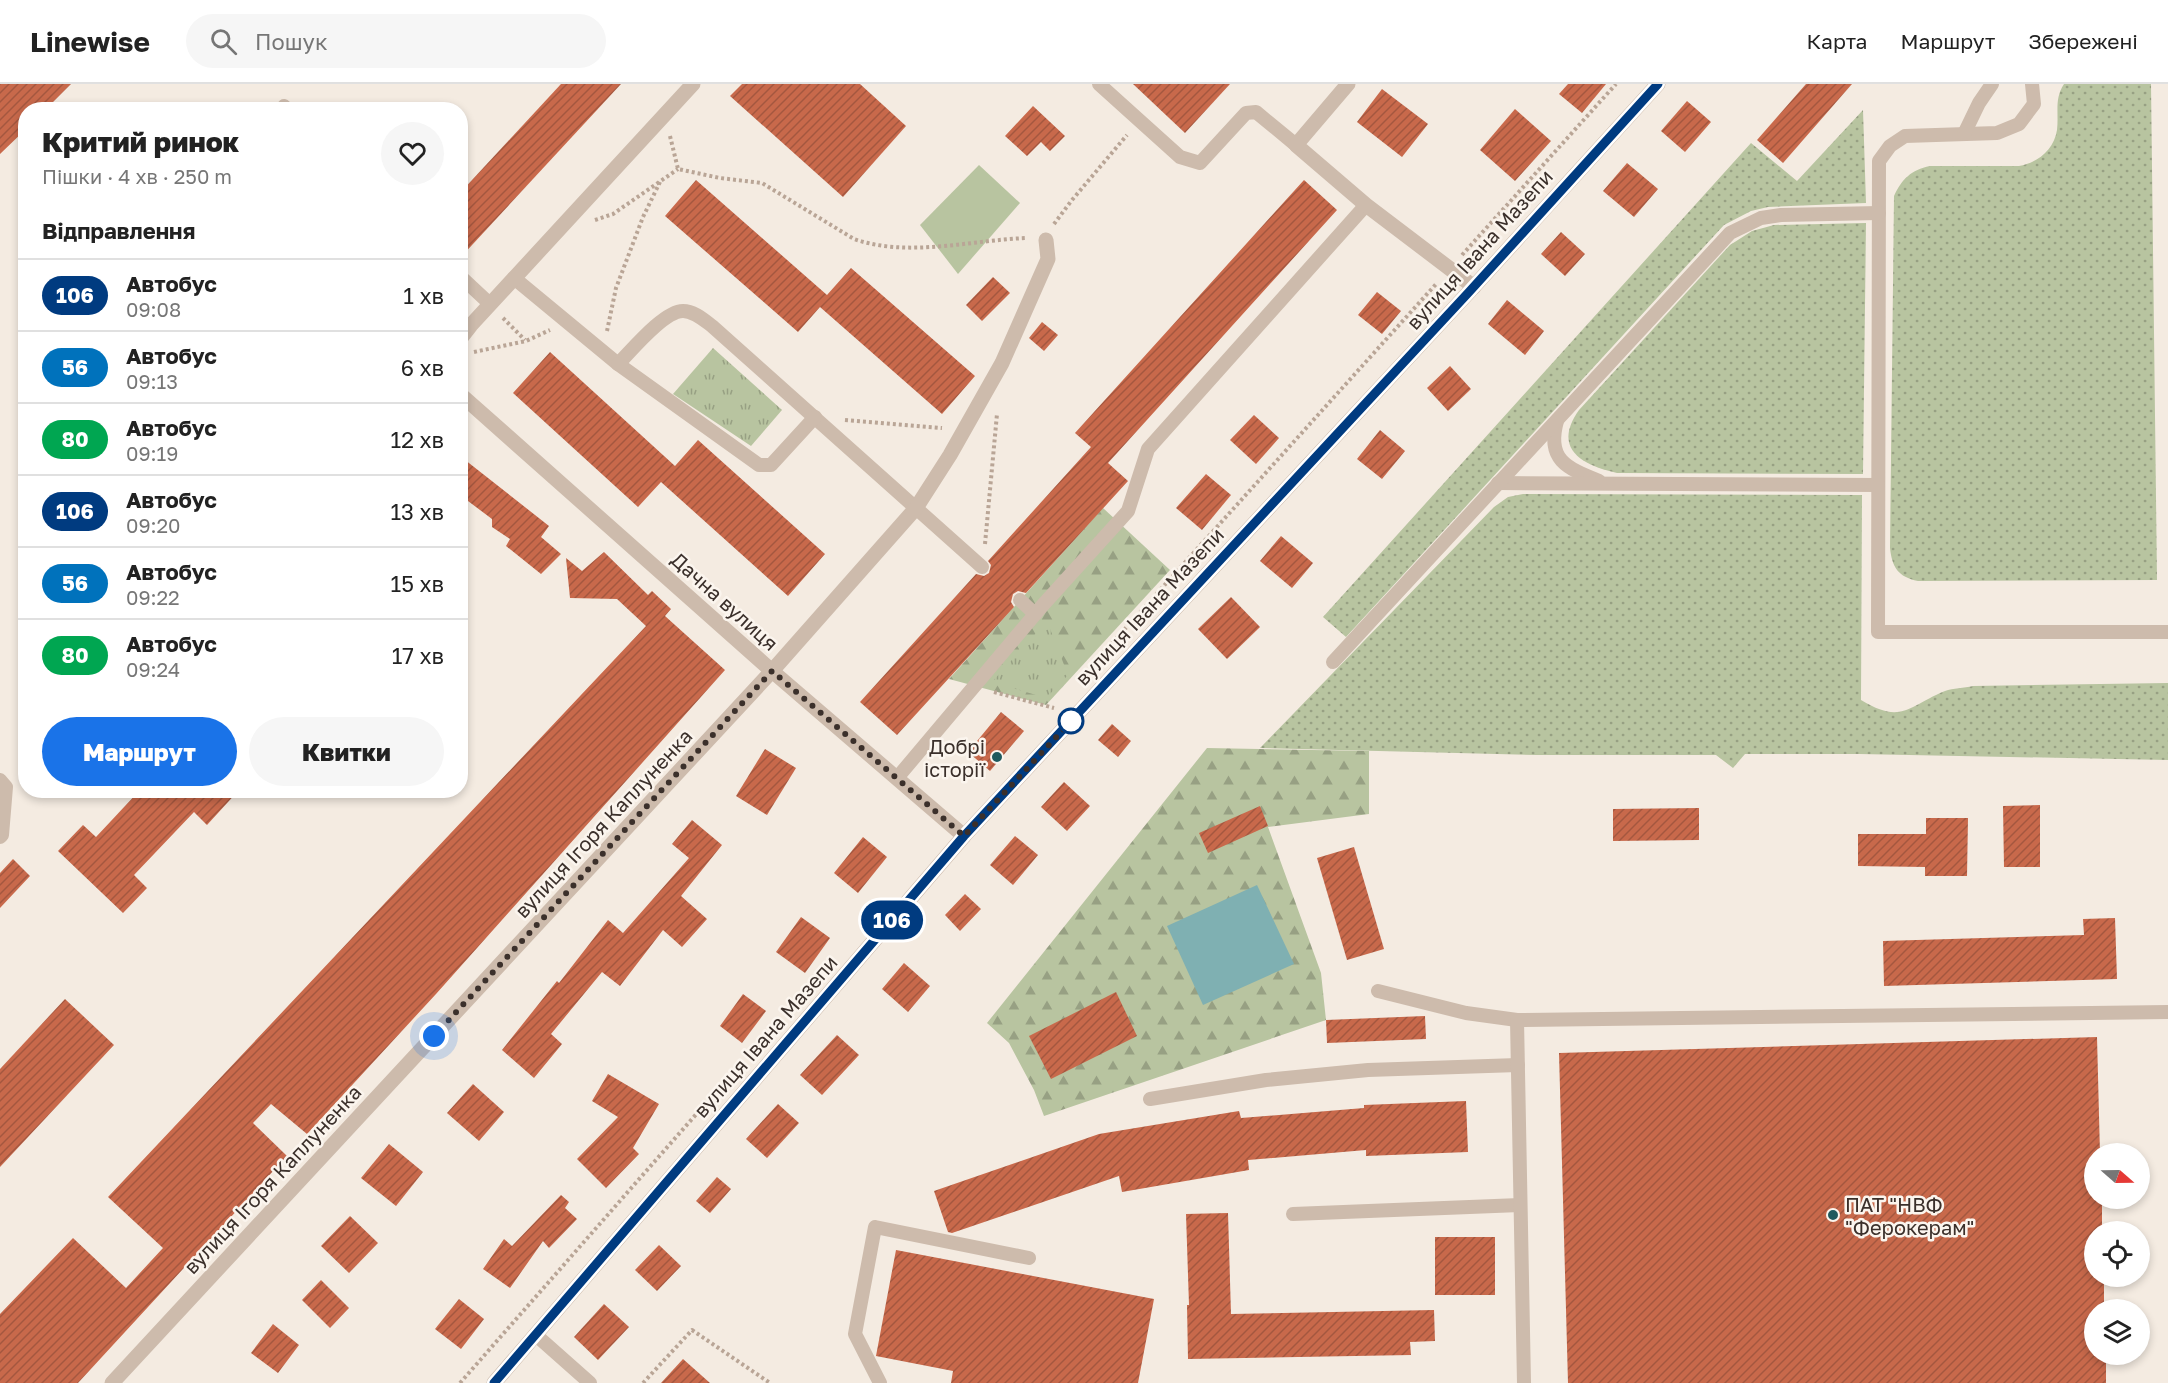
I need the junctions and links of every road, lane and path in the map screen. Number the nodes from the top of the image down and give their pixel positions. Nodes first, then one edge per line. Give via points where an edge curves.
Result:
1 (693, 84) edge
2 (1099, 84) edge
3 (1348, 84) edge
4 (1658, 84) edge
5 (1992, 84) edge
6 (2032, 84) edge
7 (664, 114) junction
8 (1140, 121) junction
9 (1964, 134) dead end
10 (1296, 145) junction
11 (678, 169) junction
12 (660, 182) junction
13 (1366, 205) junction
14 (1879, 213) junction
15 (563, 225) junction
16 (1046, 240) junction
17 (514, 278) junction
18 (468, 283) edge
19 (1474, 287) junction
20 (490, 304) junction
21 (567, 322) junction
22 (468, 330) edge
23 (526, 341) junction
24 (603, 351) junction
25 (471, 353) dead end
26 (618, 364) junction
27 (468, 401) edge
28 (998, 408) dead end
29 (814, 417) junction
30 (1557, 419) junction
31 (964, 430) junction
32 (1498, 483) junction
33 (1606, 484) junction
34 (1878, 485) junction
35 (916, 508) junction
36 (982, 567) joint
37 (1020, 600) dead end
38 (1035, 614) junction
39 (2168, 632) edge
40 (1333, 662) dead end
41 (772, 671) junction
42 (974, 687) junction
43 (1054, 708) dead end
44 (897, 778) junction
45 (0, 780) edge
46 (964, 836) junction
47 (0, 837) edge
48 (1378, 991) dead end
49 (2168, 1012) edge
50 (1517, 1020) junction
51 (1518, 1065) junction
52 (1150, 1099) dead end
53 (1520, 1205) junction
54 (1293, 1214) dead end
55 (1029, 1258) dead end
56 (537, 1336) junction
57 (112, 1383) edge
58 (494, 1383) edge
59 (590, 1383) edge
60 (643, 1383) edge
61 (770, 1383) edge
62 (880, 1383) edge
63 (1524, 1383) edge

1 - 7 street
2 - 8 lane
3 - 10 street
4 - 19 street, вулиця Івана Мазепи
5 - 9 lane
6 - 14 lane via 2034,104 2019,124 1997,133 1905,136 1890,146 1880,161
7 - 11 path
7 - 15 street
8 - 10 lane via 1180,158 1200,164 1246,113 1256,112
8 - 16 path via 1072,200
10 - 13 street
11 - 12 path
11 - 16 path via 762,183 854,239 871,245 915,248 993,239
12 - 15 path via 613,214 578,225
12 - 24 path via 615,288
13 - 19 street
13 - 38 lane via 1148,449 1128,511
14 - 30 lane via 1781,215 1761,218 1730,232
14 - 34 lane
15 - 17 street
16 - 31 street, вулиця Ігоря Каплуненка via 1048,259 1036,287 1002,363
17 - 20 street
17 - 21 lane
18 - 20 lane
19 - 46 street, вулиця Івана Мазепи
20 - 22 street
20 - 23 path
21 - 23 path
21 - 24 lane
23 - 25 path
24 - 26 lane
26 - 29 lane via 759,465 771,465
26 - 29 lane via 666,317 683,311 697,314
27 - 41 street, Дачна вулиця
28 - 36 path
29 - 31 path
29 - 35 lane
30 - 32 lane
30 - 33 lane via 1554,448 1561,461 1570,469
31 - 35 street, вулиця Ігоря Каплуненка
32 - 33 lane
32 - 40 lane
33 - 34 lane
34 - 39 lane via 1878,632
35 - 36 lane
35 - 41 street, вулиця Ігоря Каплуненка
37 - 38 lane
38 - 42 lane
41 - 44 street, Дачна вулиця
41 - 57 street, вулиця Ігоря Каплуненка
42 - 43 path
42 - 44 lane
44 - 46 street, Дачна вулиця
45 - 47 lane via 6,787
46 - 56 street, вулиця Івана Мазепи
48 - 50 lane via 1466,1013
49 - 50 lane
50 - 51 lane
51 - 52 lane via 1368,1070 1266,1080
51 - 53 lane
53 - 54 lane
53 - 63 lane
55 - 62 lane via 875,1227 855,1334
56 - 58 street, вулиця Івана Мазепи
56 - 59 lane
60 - 61 path via 692,1330

